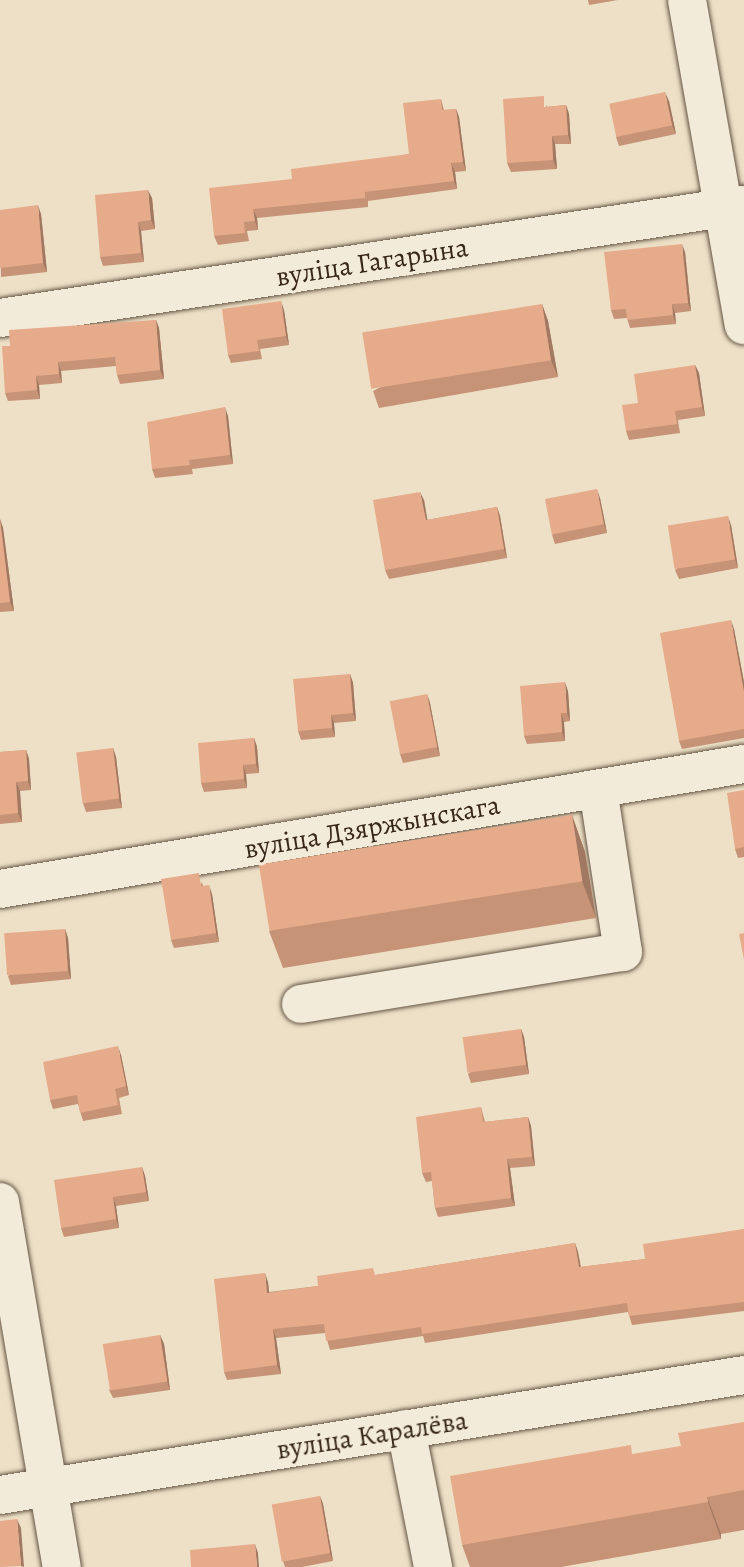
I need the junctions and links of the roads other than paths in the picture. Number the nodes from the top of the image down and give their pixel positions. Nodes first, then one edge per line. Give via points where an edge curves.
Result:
1 (687, 0) edge
2 (734, 207) edge
3 (0, 318) edge
4 (744, 325) edge
5 (744, 764) edge
6 (598, 789) junction
7 (0, 889) edge
8 (301, 1004) dead end
9 (0, 1202) edge
10 (744, 1375) edge
11 (406, 1429) junction
12 (51, 1487) junction
13 (0, 1495) edge
14 (62, 1567) edge
15 (433, 1567) edge

1 - 2 street
2 - 3 street, вуліца Гагарына
2 - 4 street
5 - 6 street, вуліца Дзяржынскага
6 - 7 street, вуліца Дзяржынскага
6 - 8 street via 623,952
9 - 12 street
10 - 11 street, вуліца Каралёва
11 - 12 street, вуліца Каралёва
11 - 15 street
12 - 13 street, вуліца Каралёва
12 - 14 street

